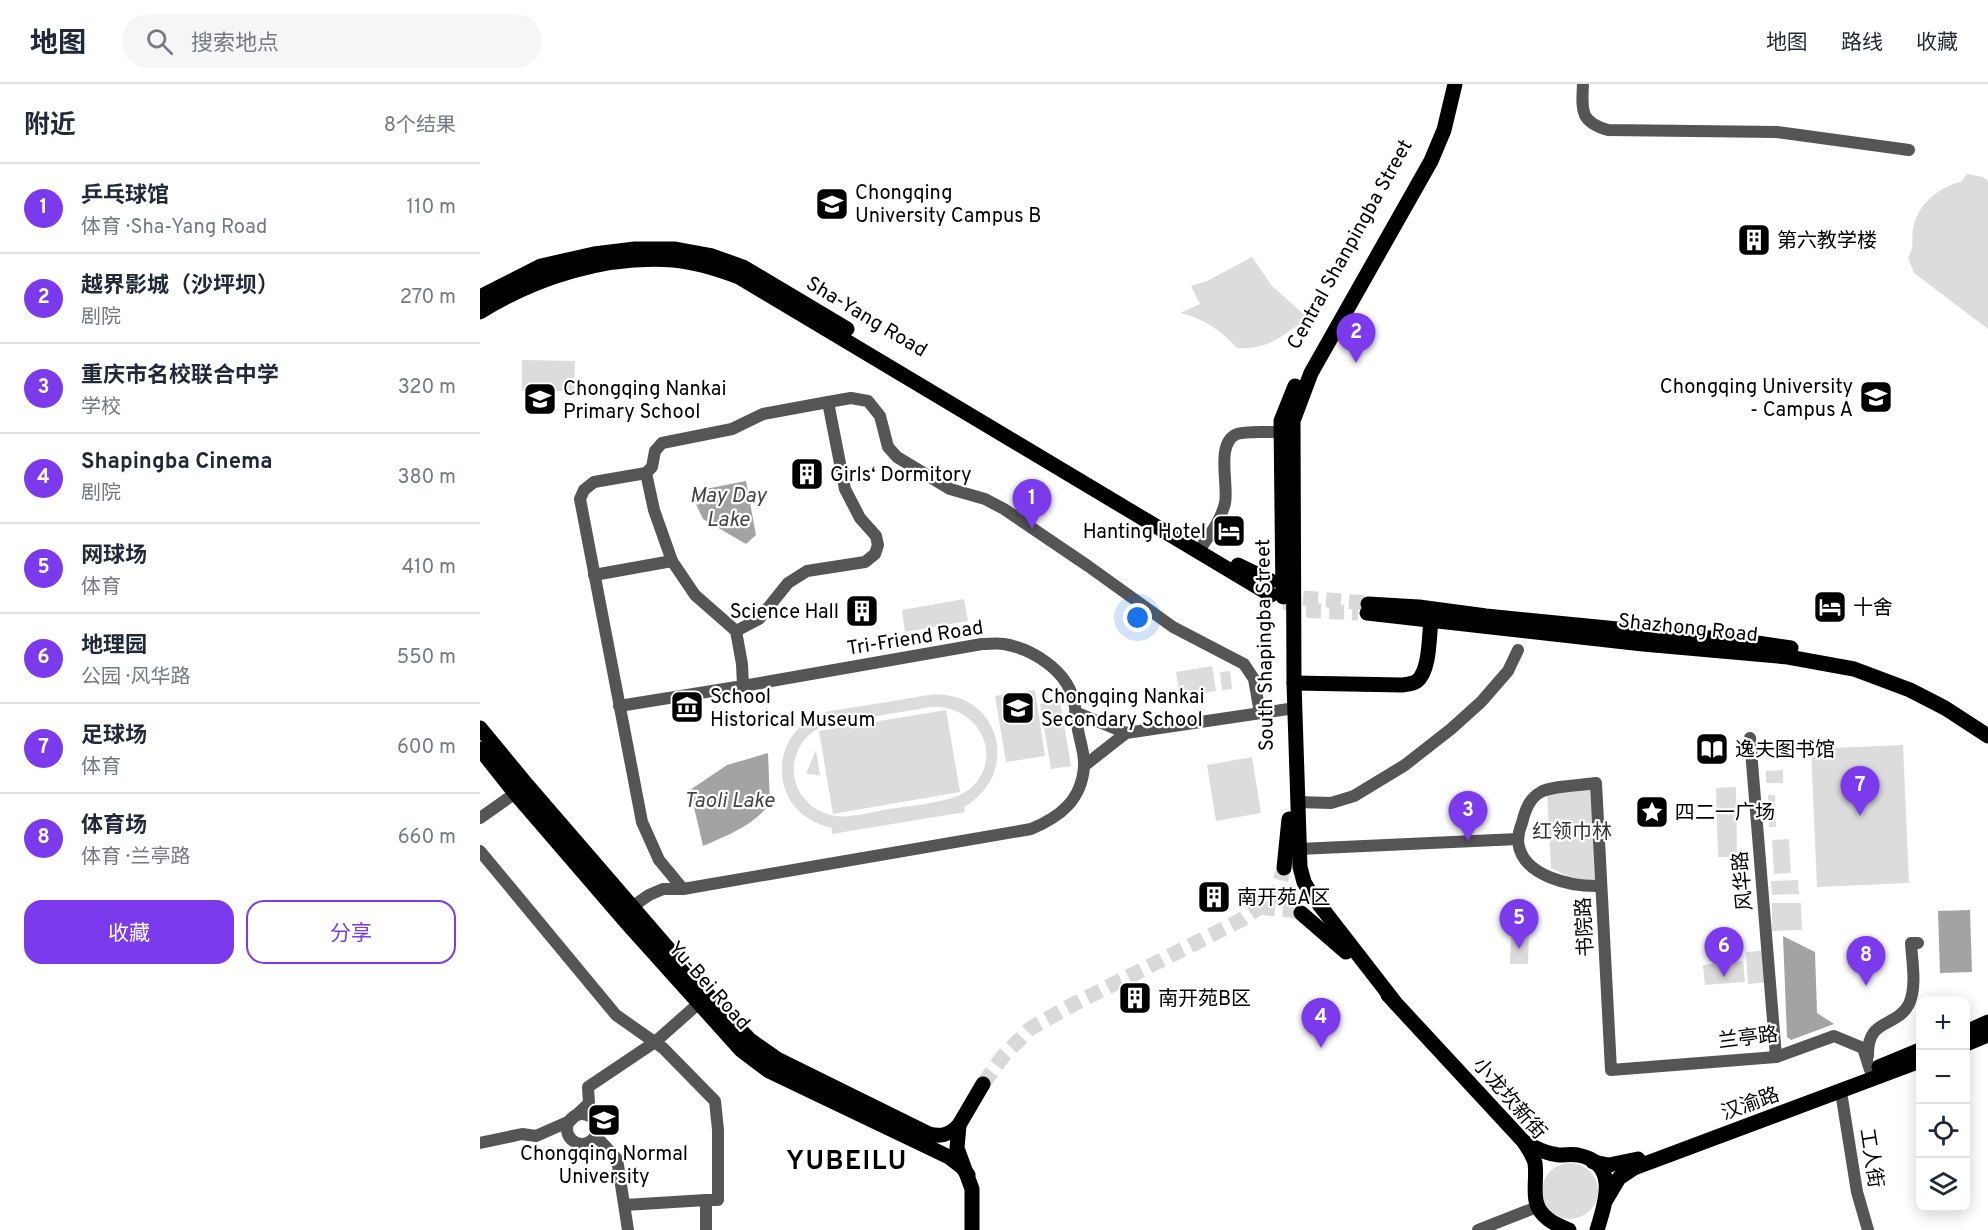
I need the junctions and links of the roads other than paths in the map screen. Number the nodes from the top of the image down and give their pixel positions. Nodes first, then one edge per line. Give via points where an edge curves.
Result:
1 (1445, 84) edge
2 (1455, 84) edge
3 (1582, 84) edge
4 (1909, 150) dead end
5 (480, 297) edge
6 (480, 312) edge
7 (828, 402) junction
8 (1287, 432) junction
9 (646, 473) junction
10 (1201, 548) junction
11 (672, 561) junction
12 (594, 576) junction
13 (1271, 588) tunnel mouth
14 (1431, 620) junction
15 (736, 631) junction
16 (1518, 650) dead end
17 (1294, 682) junction
18 (742, 686) junction
19 (619, 706) junction
20 (1290, 709) junction
21 (1075, 712) junction
22 (1260, 713) junction
23 (1988, 724) edge
24 (480, 728) edge
25 (1126, 733) junction
26 (1988, 736) edge
27 (1750, 738) dead end
28 (480, 748) edge
29 (1084, 766) junction
30 (521, 789) junction
31 (1298, 802) junction
32 (480, 818) edge
33 (1518, 839) junction
34 (1299, 849) junction
35 (480, 851) edge
36 (1284, 868) tunnel mouth
37 (1304, 882) joint
38 (1601, 886) junction
39 (683, 890) junction
40 (626, 911) junction
41 (1301, 913) tunnel mouth
42 (1918, 943) dead end
43 (1394, 1001) junction
44 (698, 1004) junction
45 (1988, 1022) edge
46 (1970, 1030) edge
47 (1988, 1035) edge
48 (655, 1042) junction
49 (1970, 1042) edge
50 (1916, 1051) edge
51 (1776, 1056) junction
52 (1916, 1063) edge
53 (1869, 1067) junction
54 (1611, 1070) joint
55 (983, 1084) tunnel mouth
56 (1841, 1092) junction
57 (570, 1121) junction
58 (959, 1125) junction
59 (596, 1135) junction
60 (1524, 1142) junction
61 (480, 1143) edge
62 (1593, 1161) junction
63 (968, 1175) junction
64 (706, 1200) junction
65 (1606, 1200) junction
66 (625, 1205) junction
67 (1537, 1207) junction
68 (628, 1230) edge
69 (706, 1230) edge
70 (972, 1230) edge
71 (1478, 1230) edge
72 (1569, 1230) edge
73 (1597, 1230) edge
74 (1868, 1230) edge

1 - 8 main road, Central Shanpingba Street via 1426,150 1289,398
2 - 8 main road, Central Shanpingba Street via 1444,130 1431,161 1311,373
3 - 4 street via 1582,112 1597,127 1608,130 1777,132
5 - 10 main road, Sha-Yang Road via 541,266 594,254 674,249 712,256 743,267 776,286
6 - 10 main road, Sha-Yang Road via 545,279 596,266 673,260 710,267 739,277 771,295
7 - 9 street via 763,414 732,429 662,443
7 - 15 street via 846,489 860,518 876,536 876,554 865,562 807,571 788,583 759,619
7 - 22 street via 851,398 868,401 880,416 888,447 897,458 950,489 1004,509 1173,627 1244,664 1254,679
8 - 10 street via 1238,434 1231,438 1225,447 1226,502
8 - 17 main road, South Shapingba Street
8 - 20 main road, South Shapingba Street
9 - 11 street
9 - 12 street via 594,482 584,490 580,499
10 - 13 main road via 1248,571
11 - 12 street
11 - 15 street via 695,595
12 - 19 street
14 - 17 main road via 1426,665 1423,676 1415,683
14 - 23 main road, Shazhong Road via 1367,608 1419,607 1750,642 1823,654 1855,660 1914,681
14 - 26 main road, Shazhong Road via 1788,657 1854,669 1910,690
15 - 18 street
16 - 31 street via 1508,671 1481,702 1406,765 1354,796 1331,803
17 - 20 main road, South Shapingba Street
18 - 19 street, Tri-Friend Road
18 - 21 street, Tri-Friend Road via 982,644 1004,644 1052,667 1064,679
19 - 39 street via 642,822 659,860
20 - 22 street
20 - 31 main road, South Shapingba Street
20 - 36 main road, South Shapingba Street via 1289,824
21 - 25 street
21 - 29 street
22 - 25 street
24 - 30 main road, Yu-Bei Road
25 - 29 street
27 - 51 street, 风华路
28 - 30 main road, Yu-Bei Road
29 - 39 street via 1079,789 1066,810 1031,829
30 - 32 street
30 - 40 main road, Yu-Bei Road
31 - 34 main road, South Shapingba Street
33 - 34 street
33 - 38 street via 1530,866 1540,872 1582,886
33 - 38 street, 书院路 via 1527,806 1542,791 1596,783
34 - 37 main road, South Shapingba Street
35 - 48 street via 616,1015
37 - 43 main road, 小龙坎新街
38 - 54 street, 书院路
39 - 40 street via 663,889
40 - 44 main road, Yu-Bei Road
40 - 58 main road, Yu-Bei Road via 750,1040 777,1059 929,1134 940,1136
41 - 43 main road, 小龙坎新街
42 - 53 street via 1911,943 1913,992 1909,1004 1870,1036
43 - 60 main road, 小龙坎新街
44 - 48 street
44 - 63 main road, Yu-Bei Road via 741,1050 769,1071 949,1157
45 - 46 main road
47 - 49 main road
48 - 57 street via 588,1087 589,1103
48 - 64 street via 715,1101 718,1200
50 - 53 main road, 汉渝路
51 - 53 street, 兰亭路 via 1834,1036 1863,1048
51 - 54 street, 兰亭路
52 - 56 main road, 汉渝路
53 - 62 main road, 汉渝路 via 1635,1161 1609,1165
55 - 58 main road
56 - 65 main road, 汉渝路 via 1634,1168 1618,1178
56 - 74 street, 工人街 via 1857,1192
57 - 59 street via 582,1114 591,1117
57 - 59 street via 567,1130 574,1142 584,1144
57 - 61 street via 536,1136 522,1134
58 - 63 main road via 957,1148
59 - 66 street via 617,1160
60 - 62 main road, 汉渝路 via 1549,1153 1578,1155
60 - 67 main road, 小龙坎新街 via 1535,1163
62 - 65 main road via 1604,1174
63 - 70 main road
64 - 66 street
64 - 69 street
65 - 73 main road
66 - 68 street
67 - 71 street
67 - 72 main road via 1549,1220

